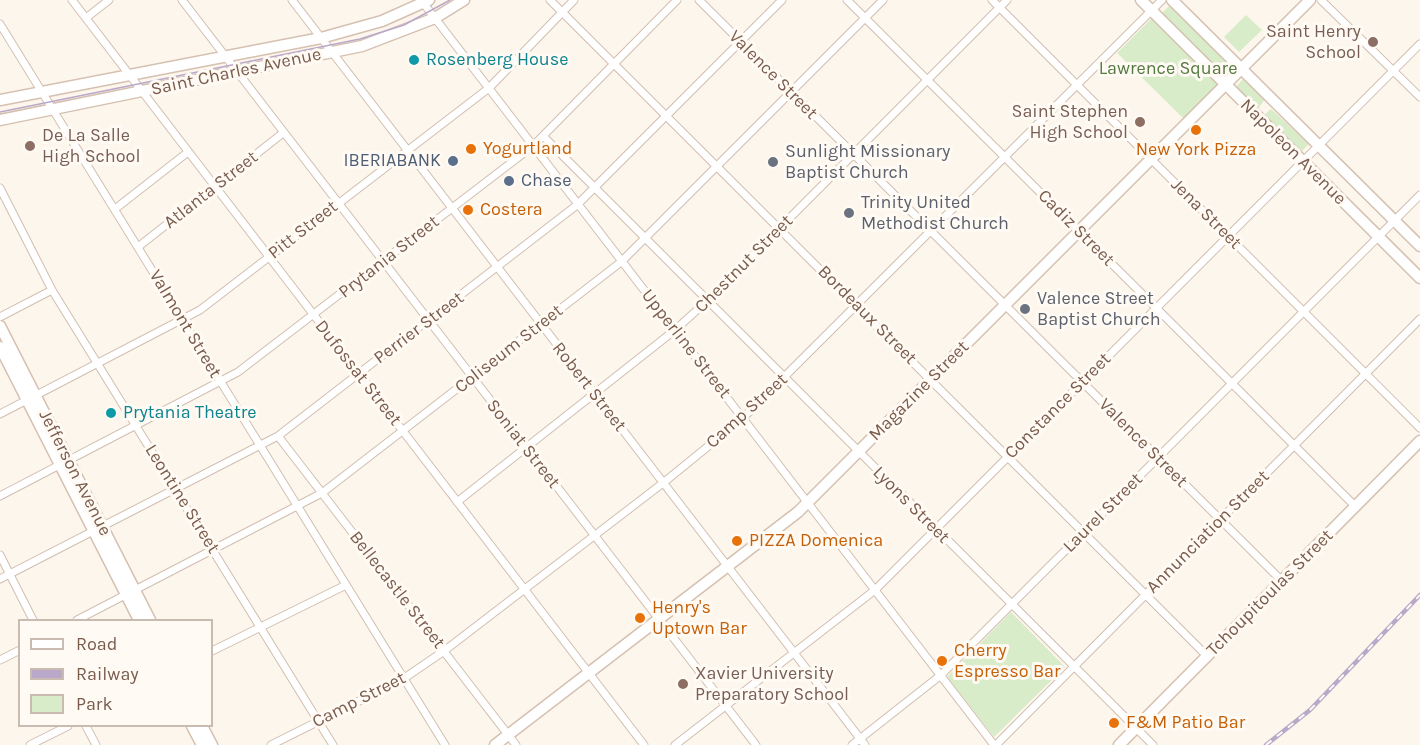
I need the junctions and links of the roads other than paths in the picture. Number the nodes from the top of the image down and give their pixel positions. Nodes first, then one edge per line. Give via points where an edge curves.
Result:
1 (72, 0) edge
2 (109, 0) edge
3 (182, 0) edge
4 (292, 0) edge
5 (464, 0) edge
6 (550, 0) edge
7 (574, 0) edge
8 (677, 0) edge
9 (699, 0) edge
10 (782, 0) edge
11 (847, 0) edge
12 (883, 0) edge
13 (992, 0) edge
14 (1007, 0) edge
15 (1142, 0) edge
16 (1162, 0) edge
17 (1172, 0) edge
18 (1310, 0) edge
19 (1321, 0) edge
20 (424, 1) edge
21 (1000, 8) junction
22 (1152, 10) junction
23 (562, 12) junction
24 (86, 18) junction
25 (435, 18) junction
26 (865, 18) junction
27 (0, 24) edge
28 (321, 38) junction
29 (740, 42) junction
30 (1420, 44) edge
31 (332, 52) junction
32 (225, 57) junction
33 (614, 63) junction
34 (1242, 69) junction
35 (236, 71) junction
36 (1393, 71) junction
37 (129, 75) junction
38 (928, 80) junction
39 (1077, 85) junction
40 (1226, 85) junction
41 (489, 88) junction
42 (42, 91) junction
43 (142, 92) junction
44 (791, 92) junction
45 (1420, 97) edge
46 (0, 100) edge
47 (1273, 100) junction
48 (52, 109) junction
49 (666, 116) junction
50 (1258, 116) junction
51 (0, 120) edge
52 (283, 133) junction
53 (543, 136) junction
54 (1318, 145) junction
55 (533, 146) junction
56 (406, 150) junction
57 (188, 152) junction
58 (854, 154) junction
59 (1005, 157) junction
60 (1152, 159) junction
61 (1302, 161) junction
62 (717, 166) junction
63 (215, 187) junction
64 (0, 188) edge
65 (594, 188) junction
66 (1420, 195) edge
67 (337, 204) junction
68 (577, 205) junction
69 (115, 209) junction
70 (451, 209) junction
71 (1394, 220) junction
72 (780, 228) junction
73 (931, 231) junction
74 (1080, 231) junction
75 (1227, 236) junction
76 (1378, 237) junction
77 (645, 238) junction
78 (1420, 246) edge
79 (138, 247) junction
80 (268, 257) junction
81 (382, 262) junction
82 (621, 262) junction
83 (497, 268) junction
84 (1420, 278) edge
85 (52, 290) junction
86 (707, 301) junction
87 (857, 305) junction
88 (1005, 306) junction
89 (1156, 307) junction
90 (1304, 311) junction
91 (313, 315) junction
92 (0, 317) edge
93 (1420, 319) edge
94 (182, 320) junction
95 (428, 321) junction
96 (541, 324) junction
97 (0, 326) edge
98 (675, 330) junction
99 (0, 347) edge
100 (97, 364) junction
101 (358, 374) junction
102 (1366, 374) junction
103 (472, 377) junction
104 (784, 378) junction
105 (931, 380) junction
106 (1082, 382) junction
107 (220, 383) junction
108 (1232, 383) junction
109 (594, 394) junction
110 (32, 398) junction
111 (0, 414) edge
112 (743, 418) junction
113 (135, 426) junction
114 (1420, 428) edge
115 (402, 431) junction
116 (278, 436) junction
117 (1420, 441) edge
118 (1294, 445) junction
119 (260, 447) junction
120 (526, 447) junction
121 (859, 452) junction
122 (1008, 456) junction
123 (1158, 458) junction
124 (65, 463) junction
125 (663, 483) junction
126 (175, 489) junction
127 (322, 493) junction
128 (0, 496) edge
129 (457, 502) junction
130 (807, 503) junction
131 (1356, 507) junction
132 (298, 508) junction
133 (1220, 520) junction
134 (98, 528) junction
135 (936, 529) junction
136 (1084, 533) junction
137 (594, 535) junction
138 (215, 551) junction
139 (0, 555) edge
140 (727, 566) junction
141 (9, 574) junction
142 (0, 579) edge
143 (1282, 581) junction
144 (346, 585) junction
145 (524, 589) junction
146 (875, 590) junction
147 (131, 593) junction
148 (1146, 594) junction
149 (1012, 605) junction
150 (32, 619) edge
151 (81, 619) edge
152 (138, 619) edge
153 (149, 619) edge
154 (659, 619) junction
155 (260, 627) junction
156 (213, 650) edge
157 (18, 651) edge
158 (444, 651) junction
159 (793, 652) junction
160 (1208, 657) junction
161 (0, 660) edge
162 (1074, 666) junction
163 (589, 674) junction
164 (941, 675) junction
165 (403, 679) junction
166 (725, 705) junction
167 (319, 721) junction
168 (66, 727) edge
169 (87, 727) edge
170 (193, 727) edge
171 (203, 727) edge
172 (1136, 728) junction
173 (509, 735) junction
174 (863, 742) edge
175 (30, 745) edge
176 (96, 745) edge
177 (202, 745) edge
178 (212, 745) edge
179 (272, 745) edge
180 (333, 745) edge
181 (445, 745) edge
182 (495, 745) edge
183 (516, 745) edge
184 (644, 745) edge
185 (675, 745) edge
186 (756, 745) edge
187 (852, 745) edge
188 (995, 745) edge
189 (1119, 745) edge
190 (1153, 745) edge

1 - 24 street, Dufossat Street
2 - 24 street
3 - 32 street, Soniat Street
4 - 28 street, Robert Street
5 - 25 street, Saint Charles Avenue
6 - 23 street, Bordeaux Street
7 - 23 street, Pitt Street
8 - 33 street, Prytania Street
9 - 29 street, Valence Street
10 - 29 street, Perrier Street
11 - 26 street, Cadiz Street
12 - 26 street, Coliseum Street
13 - 21 street, Jena Street
14 - 21 street, Chestnut Street
15 - 22 street, Napoleon Avenue
16 - 22 street, Camp Street
17 - 34 street, Napoleon Avenue
18 - 34 street, Magazine Street
19 - 36 street
20 - 25 street, Upperline Street
20 - 28 street, Saint Charles Avenue via 382,21
21 - 38 street, Chestnut Street
21 - 39 street, Jena Street
22 - 39 street, Camp Street
22 - 40 street, Napoleon Avenue
23 - 33 street, Bordeaux Street
23 - 41 street, Pitt Street
24 - 37 street, Dufossat Street
25 - 31 street, Saint Charles Avenue via 384,39
25 - 41 street, Upperline Street
26 - 38 street, Cadiz Street
26 - 44 street, Coliseum Street
27 - 42 street, Valmont Street
28 - 31 street, Robert Street
28 - 32 street, Saint Charles Avenue
29 - 44 street, Valence Street
29 - 49 street, Perrier Street
30 - 36 street, Constance Street
31 - 35 street, Saint Charles Avenue
31 - 56 street, Robert Street
32 - 35 street, Soniat Street
32 - 37 street, Saint Charles Avenue
33 - 49 street, Bordeaux Street
33 - 53 street, Prytania Street
34 - 40 street, Magazine Street
34 - 47 street, Napoleon Avenue
35 - 43 street, Saint Charles Avenue
35 - 52 street, Soniat Street
36 - 45 street
36 - 54 street, Constance Street
37 - 42 street, Saint Charles Avenue
37 - 43 street, Dufossat Street
38 - 58 street, Chestnut Street
38 - 59 street, Cadiz Street
39 - 59 street, Camp Street
39 - 60 street, Jena Street
40 - 50 street, Napoleon Avenue
40 - 60 street, Magazine Street
41 - 55 street, Upperline Street
41 - 56 street, Pitt Street
42 - 46 street, Saint Charles Avenue
42 - 48 street, Valmont Street
43 - 48 street, Saint Charles Avenue
43 - 57 street, Dufossat Street
44 - 58 street, Valence Street
44 - 62 street, Coliseum Street
47 - 50 street
47 - 54 street, Napoleon Avenue
48 - 51 street, Saint Charles Avenue
48 - 69 street, Valmont Street
49 - 62 street, Bordeaux Street
49 - 65 street, Perrier Street
50 - 61 street, Napoleon Avenue
52 - 63 street, Atlanta Street
52 - 67 street, Soniat Street
53 - 55 street, Prytania Street
53 - 65 street, Lyons Street
54 - 61 street, Constance Street
54 - 71 street, Napoleon Avenue
55 - 68 street, Upperline Street
55 - 70 street, Prytania Street
56 - 67 street, Pitt Street
56 - 70 street, Robert Street
57 - 63 street, Dufossat Street
57 - 69 street
58 - 72 street, Chestnut Street
58 - 73 street, Valence Street
59 - 73 street, Camp Street
59 - 74 street, Cadiz Street
60 - 74 street, Magazine Street
60 - 75 street, Jena Street
61 - 75 street, Constance Street
61 - 76 street, Napoleon Avenue
62 - 72 street, Bordeaux Street
62 - 77 street, Coliseum Street
63 - 79 street, Atlanta Street
63 - 80 street, Dufossat Street
64 - 85 street, Leontine Street
65 - 68 street, Perrier Street
65 - 77 street, Lyons Street
66 - 71 street, Laurel Street
67 - 80 street, Pitt Street
67 - 81 street, Soniat Street
68 - 82 street, Upperline Street
68 - 83 street, Perrier Street
69 - 79 street, Valmont Street
70 - 81 street, Prytania Street
70 - 83 street, Robert Street
71 - 76 street, Laurel Street
71 - 78 street, Napoleon Avenue
72 - 86 street, Chestnut Street
72 - 87 street, Bordeaux Street
73 - 87 street, Camp Street
73 - 88 street, Valence Street
74 - 88 street, Magazine Street
74 - 89 street, Cadiz Street
75 - 89 street, Constance Street
75 - 90 street, Jena Street
76 - 84 street, Napoleon Avenue
76 - 90 street, Laurel Street
77 - 82 street, Coliseum Street
77 - 86 street, Lyons Street
79 - 94 street, Valmont Street
80 - 91 street, Dufossat Street
80 - 94 street, Pitt Street
81 - 91 street, Prytania Street
81 - 95 street, Soniat Street
82 - 96 street, Coliseum Street
82 - 98 street, Upperline Street
83 - 95 street, Perrier Street
83 - 96 street, Robert Street
85 - 92 street
85 - 100 street, Leontine Street
86 - 98 street, Chestnut Street
86 - 104 street, Lyons Street
87 - 104 street, Camp Street
87 - 105 street, Bordeaux Street
88 - 105 street, Magazine Street
88 - 106 street, Valence Street
89 - 106 street, Constance Street
89 - 108 street, Cadiz Street
90 - 102 street, Jena Street
90 - 108 street, Laurel Street
91 - 101 street, Dufossat Street
91 - 107 street, Prytania Street
93 - 102 street, Annunciation Street
94 - 100 street, Pitt Street
94 - 107 street, Valmont Street
95 - 101 street, Perrier Street
95 - 103 street, Soniat Street
96 - 103 street, Coliseum Street
96 - 109 street, Robert Street
97 - 110 street, Jefferson Avenue
98 - 109 street, Chestnut Street
98 - 112 street, Upperline Street
99 - 110 street, Jefferson Avenue
100 - 110 street, Pitt Street
100 - 113 street, Leontine Street
101 - 115 street, Dufossat Street
101 - 116 street, Perrier Street
102 - 114 street, Jena Street
102 - 118 street, Annunciation Street
103 - 115 street, Coliseum Street
103 - 120 street, Soniat Street
104 - 112 street, Camp Street
104 - 121 street, Lyons Street
105 - 121 street, Magazine Street
105 - 122 street, Bordeaux Street
106 - 122 street, Constance Street
106 - 123 street, Valence Street
107 - 113 street, Prytania Street
107 - 119 street, Valmont Street
108 - 118 street, Cadiz Street
108 - 123 street, Laurel Street
109 - 120 street, Chestnut Street
109 - 125 street, Robert Street
110 - 111 street, Pitt Street
110 - 124 street, Jefferson Avenue
112 - 125 street, Camp Street
112 - 130 street, Upperline Street
113 - 124 street, Prytania Street
113 - 126 street, Leontine Street
115 - 127 street, Coliseum Street
115 - 129 street, Dufossat Street
116 - 119 street, Perrier Street
116 - 127 street, Bellecastle Street
117 - 131 street, Tchoupitoulas Street
118 - 131 street, Cadiz Street
118 - 133 street, Annunciation Street
119 - 126 street, Perrier Street
119 - 132 street, Valmont Street
120 - 129 street, Chestnut Street
120 - 137 street, Soniat Street
121 - 130 street, Magazine Street
121 - 135 street, Lyons Street
122 - 135 street, Constance Street
122 - 136 street, Bordeaux Street
123 - 133 street, Valence Street
123 - 136 street, Laurel Street
124 - 128 street, Prytania Street
124 - 134 street, Jefferson Avenue
125 - 137 street, Camp Street
125 - 140 street, Robert Street
126 - 134 street, Perrier Street
126 - 138 street, Leontine Street
127 - 132 street, Coliseum Street
127 - 158 street, Bellecastle Street
129 - 145 street, Dufossat Street
130 - 140 street, Magazine Street
130 - 146 street, Upperline Street
131 - 143 street, Tchoupitoulas Street
132 - 138 street, Coliseum Street
132 - 144 street, Valmont Street
133 - 143 street, Valence Street
133 - 148 street, Annunciation Street
134 - 141 street, Perrier Street
134 - 147 street, Jefferson Avenue
135 - 146 street, Constance Street
135 - 149 street, Lyons Street
136 - 148 street, Bordeaux Street
136 - 149 street, Laurel Street
137 - 145 street, Camp Street
137 - 154 street, Soniat Street
138 - 147 street, Coliseum Street
138 - 155 street, Leontine Street
139 - 141 street
140 - 154 street, Magazine Street
140 - 159 street, Robert Street
141 - 142 street, Perrier Street
141 - 150 street
143 - 160 street, Tchoupitoulas Street
144 - 155 street
144 - 165 street, Valmont Street
145 - 158 street, Camp Street
145 - 163 street, Dufossat Street
146 - 159 street, Constance Street
146 - 164 street, Upperline Street
147 - 151 street, Coliseum Street
147 - 152 street, Jefferson Avenue
147 - 153 street, Jefferson Avenue
148 - 160 street, Bordeaux Street
148 - 162 street, Annunciation Street
149 - 162 street, Lyons Street
149 - 164 street, Laurel Street
154 - 163 street, Magazine Street
154 - 166 street, Soniat Street
155 - 156 street
155 - 167 street, Leontine Street
157 - 161 street
158 - 165 street, Camp Street
158 - 173 street, Bellecastle Street
159 - 166 street, Constance Street
159 - 174 street, Robert Street
160 - 172 street, Tchoupitoulas Street
162 - 172 street, Lyons Street
162 - 188 street, Annunciation Street
163 - 173 street, Magazine Street
163 - 184 street, Dufossat Street
164 - 174 street, Laurel Street
164 - 188 street, Upperline Street
165 - 167 street, Camp Street
165 - 181 street, Valmont Street
166 - 185 street, Constance Street
166 - 186 street, Soniat Street
167 - 179 street, Camp Street
167 - 180 street, Leontine Street
168 - 175 street
169 - 176 street
170 - 177 street
171 - 178 street
172 - 189 street, Tchoupitoulas Street
172 - 190 street, Lyons Street
173 - 182 street, Magazine Street
173 - 183 street, Bellecastle Street
174 - 187 street, Laurel Street

